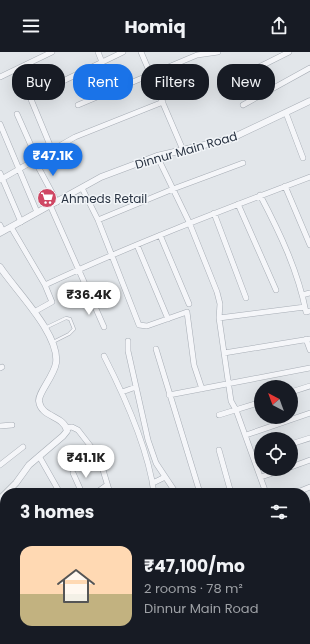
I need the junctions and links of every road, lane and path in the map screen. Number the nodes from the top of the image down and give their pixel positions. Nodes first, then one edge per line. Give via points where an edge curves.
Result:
1 (52, 52) edge
2 (98, 52) edge
3 (123, 52) edge
4 (141, 52) edge
5 (217, 52) edge
6 (290, 52) edge
7 (102, 62) junction
8 (146, 64) edge
9 (175, 64) edge
10 (264, 64) edge
11 (310, 68) edge
12 (0, 77) edge
13 (141, 78) edge
14 (310, 101) edge
15 (163, 102) joint
16 (78, 105) dead end
17 (243, 105) dead end
18 (286, 113) junction
19 (17, 114) dead end
20 (0, 124) edge
21 (52, 150) junction
22 (183, 150) junction
23 (157, 156) junction
24 (303, 158) dead end
25 (36, 160) junction
26 (243, 164) dead end
27 (20, 168) junction
28 (1, 177) edge
29 (310, 179) edge
30 (285, 186) junction
31 (82, 188) junction
32 (173, 189) junction
33 (260, 195) junction
34 (57, 202) junction
35 (238, 204) junction
36 (50, 205) junction
37 (37, 212) junction
38 (214, 213) junction
39 (98, 220) junction
40 (21, 222) junction
41 (189, 222) junction
42 (11, 227) junction
43 (1, 230) edge
44 (160, 235) junction
45 (137, 245) junction
46 (310, 245) edge
47 (111, 254) junction
48 (0, 267) edge
49 (78, 270) junction
50 (45, 285) junction
51 (276, 290) dead end
52 (310, 293) edge
53 (302, 295) junction
54 (246, 298) dead end
55 (189, 304) dead end
56 (305, 307) junction
57 (310, 311) edge
58 (34, 312) junction
59 (218, 318) junction
60 (168, 319) junction
61 (104, 327) dead end
62 (45, 329) junction
63 (308, 339) edge
64 (128, 340) dead end
65 (51, 342) junction
66 (156, 349) dead end
67 (310, 350) edge
68 (224, 353) junction
69 (104, 356) dead end
70 (310, 368) edge
71 (229, 383) junction
72 (310, 386) edge
73 (136, 387) junction
74 (202, 389) junction
75 (298, 390) edge
76 (122, 392) junction
77 (169, 395) junction
78 (254, 404) edge
79 (236, 410) junction
80 (310, 413) edge
81 (219, 415) dead end
82 (12, 425) dead end
83 (0, 426) edge
84 (66, 428) junction
85 (246, 435) junction
86 (310, 438) edge
87 (298, 442) edge
88 (23, 447) dead end
89 (219, 450) dead end
90 (39, 456) junction
91 (254, 457) edge
92 (109, 460) dead end
93 (310, 460) edge
94 (100, 463) junction
95 (0, 464) edge
96 (298, 464) edge
97 (73, 473) dead end
98 (264, 476) edge
99 (165, 477) junction
100 (261, 477) joint
101 (152, 482) junction
102 (107, 485) junction
103 (14, 488) edge
104 (57, 488) edge
105 (80, 488) edge
106 (103, 488) edge
107 (108, 488) edge
108 (153, 488) edge
109 (173, 488) edge
110 (198, 488) edge
111 (230, 488) edge
112 (264, 488) edge

1 - 12 street
2 - 7 street
3 - 7 street
4 - 8 street
5 - 9 street via 197,55
6 - 10 street
7 - 21 street via 30,97
11 - 17 street
13 - 16 street
14 - 18 street, Dinnur Main Road
15 - 21 street via 75,137
15 - 22 street
18 - 22 street, Dinnur Main Road via 230,139
18 - 24 street
19 - 25 street
20 - 27 street
21 - 25 street
22 - 23 street, Dinnur Main Road
23 - 31 street, Dinnur Main Road via 101,177
23 - 32 street
25 - 27 street
25 - 34 street
26 - 32 street
27 - 28 street
27 - 37 street
28 - 40 street
29 - 30 street
30 - 33 street
30 - 46 street
31 - 34 street, Dinnur Main Road
31 - 39 street
32 - 39 street
32 - 41 street
33 - 35 street
33 - 53 street via 282,240
34 - 36 street, Dinnur Main Road
35 - 38 street
35 - 51 street
36 - 37 street, Dinnur Main Road
36 - 49 street
37 - 40 street, Dinnur Main Road
38 - 41 street
38 - 54 street
39 - 47 street
40 - 42 street, Dinnur Main Road
41 - 44 street
41 - 59 street via 217,292 220,304
42 - 43 street, Dinnur Main Road
42 - 50 street
44 - 45 street
44 - 55 street
45 - 47 street
45 - 60 street
47 - 49 street
47 - 60 street via 139,325 147,326
48 - 58 street
49 - 50 street
49 - 61 street
50 - 58 street via 52,302
52 - 53 street
53 - 56 street
56 - 57 street via 306,312
56 - 59 street
58 - 62 street
59 - 68 street
60 - 74 street via 187,312 194,365
62 - 65 street
62 - 65 lane via 66,318 73,323 74,329 69,334
63 - 67 street
63 - 68 street
64 - 73 street
65 - 84 street via 56,363 51,378 39,395 39,402 46,413 58,419
66 - 77 street
68 - 71 street
69 - 76 street
70 - 71 street
71 - 74 street
71 - 79 street via 231,401
72 - 75 street
73 - 76 street
73 - 99 street via 148,440 156,463
74 - 77 street
76 - 101 street via 144,448
77 - 110 street
78 - 79 street
79 - 81 street
79 - 85 street
80 - 85 street
82 - 83 street
84 - 90 street via 65,434
84 - 94 street via 78,430
85 - 91 street
86 - 87 street
88 - 95 street
89 - 111 street
90 - 103 street
90 - 104 street
92 - 94 street
93 - 96 street
94 - 102 street
97 - 105 street
98 - 100 street
99 - 101 street
99 - 109 street
100 - 112 street
101 - 108 street
102 - 106 street
102 - 107 street

